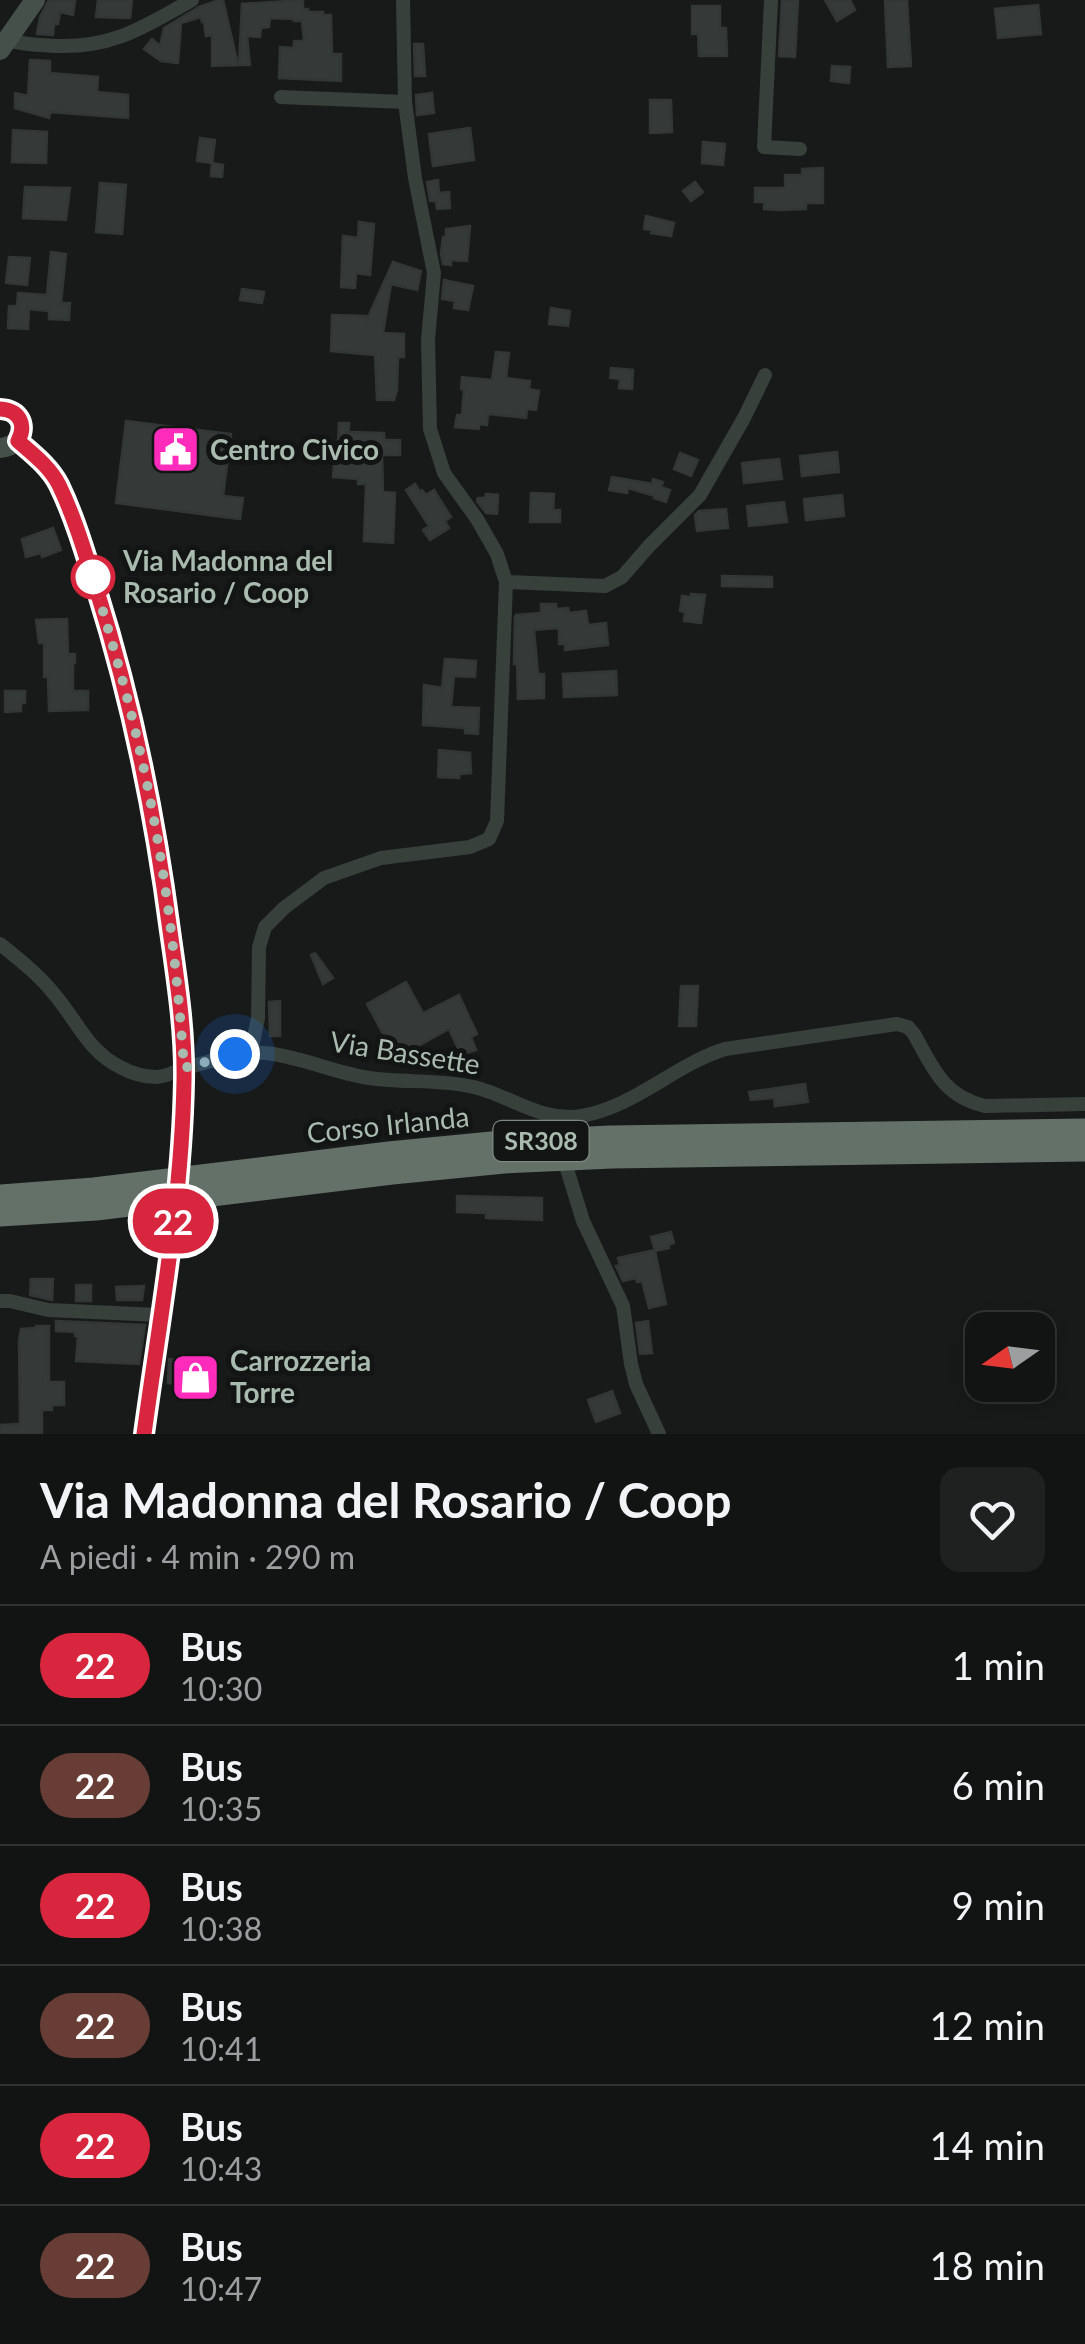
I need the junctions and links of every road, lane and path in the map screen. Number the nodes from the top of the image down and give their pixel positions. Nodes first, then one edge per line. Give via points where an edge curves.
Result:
1 (35, 0) edge
2 (192, 0) edge
3 (403, 0) edge
4 (771, 0) edge
5 (4, 45) edge
6 (282, 97) dead end
7 (405, 102) junction
8 (800, 149) dead end
9 (765, 375) dead end
10 (0, 409) edge
11 (9, 444) edge
12 (649, 546) junction
13 (665, 546) dead end
14 (506, 582) junction
15 (0, 944) edge
16 (251, 1052) junction
17 (184, 1068) junction
18 (1085, 1104) edge
19 (558, 1118) junction
20 (1085, 1131) edge
21 (1085, 1149) edge
22 (0, 1197) edge
23 (0, 1214) edge
24 (0, 1301) edge
25 (160, 1315) junction
26 (144, 1434) edge
27 (658, 1434) edge

1 - 5 street
2 - 5 street via 109,42
3 - 7 street
4 - 8 street via 764,147
6 - 7 street
7 - 14 street via 434,274 430,429 444,474 478,518
9 - 12 street via 700,494
10 - 11 street via 20,418 22,428
11 - 17 street via 44,464 59,485 119,665 164,880
12 - 13 street
12 - 14 street via 606,586
14 - 16 street via 497,821 489,839 381,858 324,878 284,908 265,927 258,947
15 - 17 street, Via Bassette via 46,984 101,1056 140,1076 160,1078
16 - 17 street, Via Bassette
16 - 19 street, Via Bassette via 366,1077 476,1088
17 - 25 street
18 - 19 street, Via Bassette via 976,1104 941,1082 914,1034 897,1024 725,1049 606,1110
19 - 27 street via 583,1221 624,1306 636,1384
20 - 22 highway, Corso Irlanda / SR308, bridge via 502,1143
21 - 23 highway, Corso Irlanda / SR308, bridge via 504,1161
24 - 25 street
25 - 26 street

